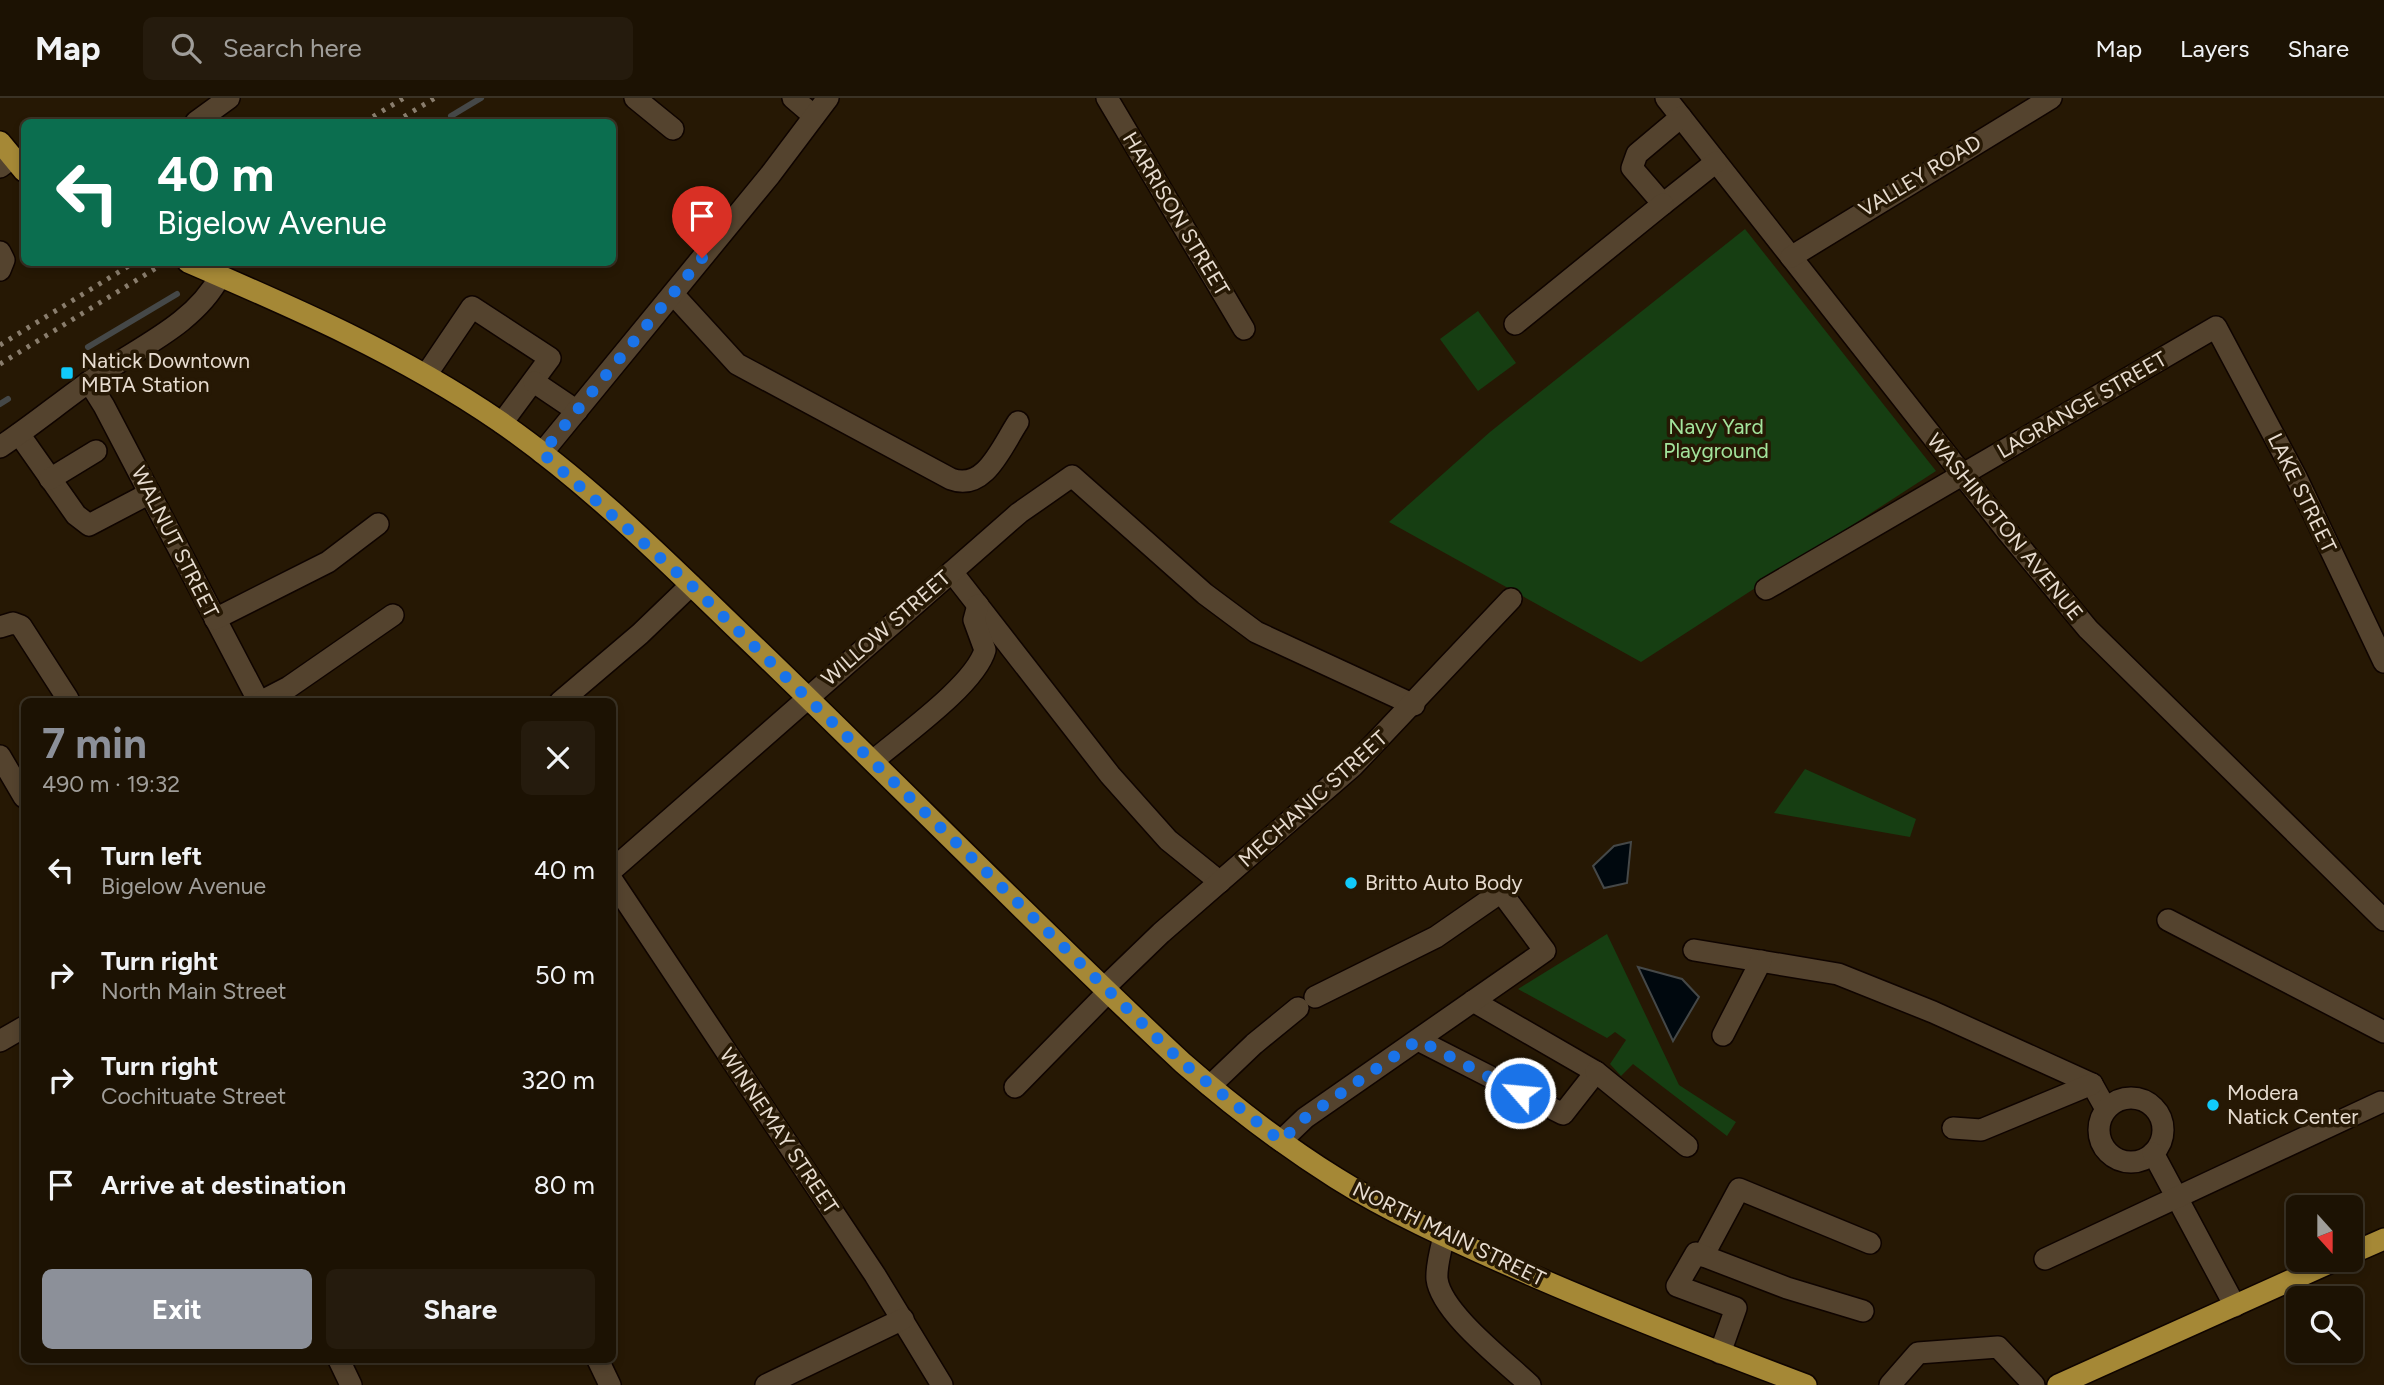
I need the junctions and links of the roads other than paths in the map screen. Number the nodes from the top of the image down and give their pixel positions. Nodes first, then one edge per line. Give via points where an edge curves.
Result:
1 (229, 98) edge
2 (635, 98) edge
3 (793, 98) edge
4 (828, 98) edge
5 (1107, 98) edge
6 (1666, 98) edge
7 (2051, 98) edge
8 (814, 116) junction
9 (1681, 117) junction
10 (200, 119) edge
11 (673, 129) dead end
12 (1716, 162) junction
13 (1663, 204) junction
14 (0, 252) edge
15 (1791, 257) junction
16 (197, 266) edge
17 (0, 270) edge
18 (215, 274) junction
19 (673, 294) junction
20 (1515, 324) dead end
21 (2216, 327) joint
22 (1244, 329) dead end
23 (426, 375) junction
24 (89, 382) junction
25 (534, 382) junction
26 (577, 411) junction
27 (1018, 422) dead end
28 (502, 423) junction
29 (19, 434) junction
30 (0, 447) edge
31 (96, 451) dead end
32 (542, 453) junction
33 (1963, 474) junction
34 (50, 479) junction
35 (150, 494) junction
36 (378, 524) dead end
37 (952, 572) junction
38 (691, 585) junction
39 (1766, 589) dead end
40 (1511, 599) dead end
41 (978, 605) junction
42 (393, 615) dead end
43 (215, 619) junction
44 (0, 627) edge
45 (2384, 662) edge
46 (807, 696) junction
47 (67, 698) edge
48 (258, 698) edge
49 (268, 698) edge
50 (565, 698) edge
51 (1414, 705) junction
52 (0, 756) edge
53 (873, 761) junction
54 (21, 792) edge
55 (616, 866) edge
56 (1220, 882) junction
57 (616, 886) edge
58 (2168, 920) dead end
59 (2384, 920) edge
60 (1694, 950) dead end
61 (1760, 961) junction
62 (1106, 990) junction
63 (1473, 1001) junction
64 (21, 1029) edge
65 (2384, 1032) edge
66 (1723, 1035) dead end
67 (1418, 1040) junction
68 (0, 1041) edge
69 (1596, 1072) junction
70 (2091, 1084) junction
71 (1210, 1086) junction
72 (1015, 1087) dead end
73 (2381, 1102) dead end
74 (2106, 1109) junction
75 (1953, 1128) dead end
76 (1281, 1141) junction
77 (1687, 1146) dead end
78 (2153, 1153) junction
79 (2179, 1198) junction
80 (1444, 1236) junction
81 (2384, 1239) edge
82 (1870, 1243) dead end
83 (2363, 1248) edge
84 (1703, 1256) junction
85 (2045, 1259) dead end
86 (2310, 1272) edge
87 (2235, 1306) junction
88 (1863, 1311) dead end
89 (902, 1319) junction
90 (1720, 1353) junction
91 (340, 1363) edge
92 (599, 1363) edge
93 (351, 1385) edge
94 (610, 1385) edge
95 (766, 1385) edge
96 (942, 1385) edge
97 (1531, 1385) edge
98 (1806, 1385) edge
99 (1890, 1385) edge
100 (2034, 1385) edge
101 (2058, 1385) edge

1 - 10 street
2 - 11 street
3 - 8 street
4 - 8 street
5 - 22 street, HARRISON STREET
6 - 9 street, WASHINGTON AVENUE
7 - 15 street, VALLEY ROAD
8 - 19 street
9 - 12 street, WASHINGTON AVENUE
9 - 13 street via 1637,154 1632,168
12 - 13 street
12 - 15 street, WASHINGTON AVENUE
13 - 20 street
14 - 17 street via 4,260
15 - 33 street, WASHINGTON AVENUE
16 - 18 main road, NORTH MAIN STREET
18 - 23 main road, NORTH MAIN STREET via 348,332
18 - 24 street via 198,308
19 - 26 street
19 - 27 street via 737,364 964,484 979,479
21 - 33 street, LAGRANGE STREET
21 - 45 street, LAKE STREET via 2297,479
23 - 25 street via 472,307 551,358
23 - 28 main road, NORTH MAIN STREET
24 - 29 street
24 - 35 street, WALNUT STREET
25 - 26 street
25 - 28 street
26 - 32 street
28 - 32 main road, NORTH MAIN STREET
29 - 30 street
29 - 34 street
31 - 34 street
32 - 38 main road, NORTH MAIN STREET
33 - 39 street, LAGRANGE STREET
33 - 59 street, WASHINGTON AVENUE via 2088,629
34 - 35 street via 89,525
35 - 43 street, WALNUT STREET
36 - 43 street via 328,562
37 - 41 street
37 - 46 street, WILLOW STREET
37 - 51 street, WILLOW STREET via 1019,513 1072,476 1205,594 1256,632
38 - 46 main road, NORTH MAIN STREET
38 - 50 street
40 - 51 street, MECHANIC STREET
41 - 53 street via 974,620 985,650 978,667
41 - 56 street via 1110,775 1168,840
42 - 49 street
43 - 48 street, WALNUT STREET
44 - 47 street via 21,626
46 - 53 main road, NORTH MAIN STREET
46 - 55 street, WILLOW STREET
51 - 56 street, MECHANIC STREET via 1329,788
52 - 54 street
53 - 62 main road, NORTH MAIN STREET
56 - 62 street, MECHANIC STREET
57 - 89 street, WINNEMAY STREET
58 - 65 street
60 - 61 street
61 - 66 street
61 - 70 street via 1838,974
62 - 71 main road, NORTH MAIN STREET
62 - 72 street, MECHANIC STREET
63 - 67 street
63 - 69 street
63 - 71 street via 1545,951 1501,892 1436,937 1307,1003
64 - 68 street
67 - 69 street via 1563,1114
67 - 76 street via 1305,1118
69 - 77 street
70 - 74 street
70 - 75 street via 1981,1130
71 - 76 main road, NORTH MAIN STREET
73 - 79 street
74 - 78 street via 2100,1138 2112,1156 2133,1162
74 - 78 street via 2123,1098 2153,1106 2163,1124 2163,1135
76 - 80 main road, NORTH MAIN STREET via 1363,1194
78 - 79 street
79 - 85 street
79 - 87 street
80 - 90 main road, NORTH MAIN STREET
80 - 97 street via 1437,1279 1443,1297
81 - 83 main road
82 - 84 street via 1739,1189
84 - 88 street
84 - 90 street via 1696,1253 1677,1286 1736,1308
86 - 87 main road
87 - 101 main road
89 - 95 street
89 - 96 street, WINNEMAY STREET
90 - 98 main road, NORTH MAIN STREET
91 - 93 street
92 - 94 street
99 - 100 street via 1918,1353 1998,1347

